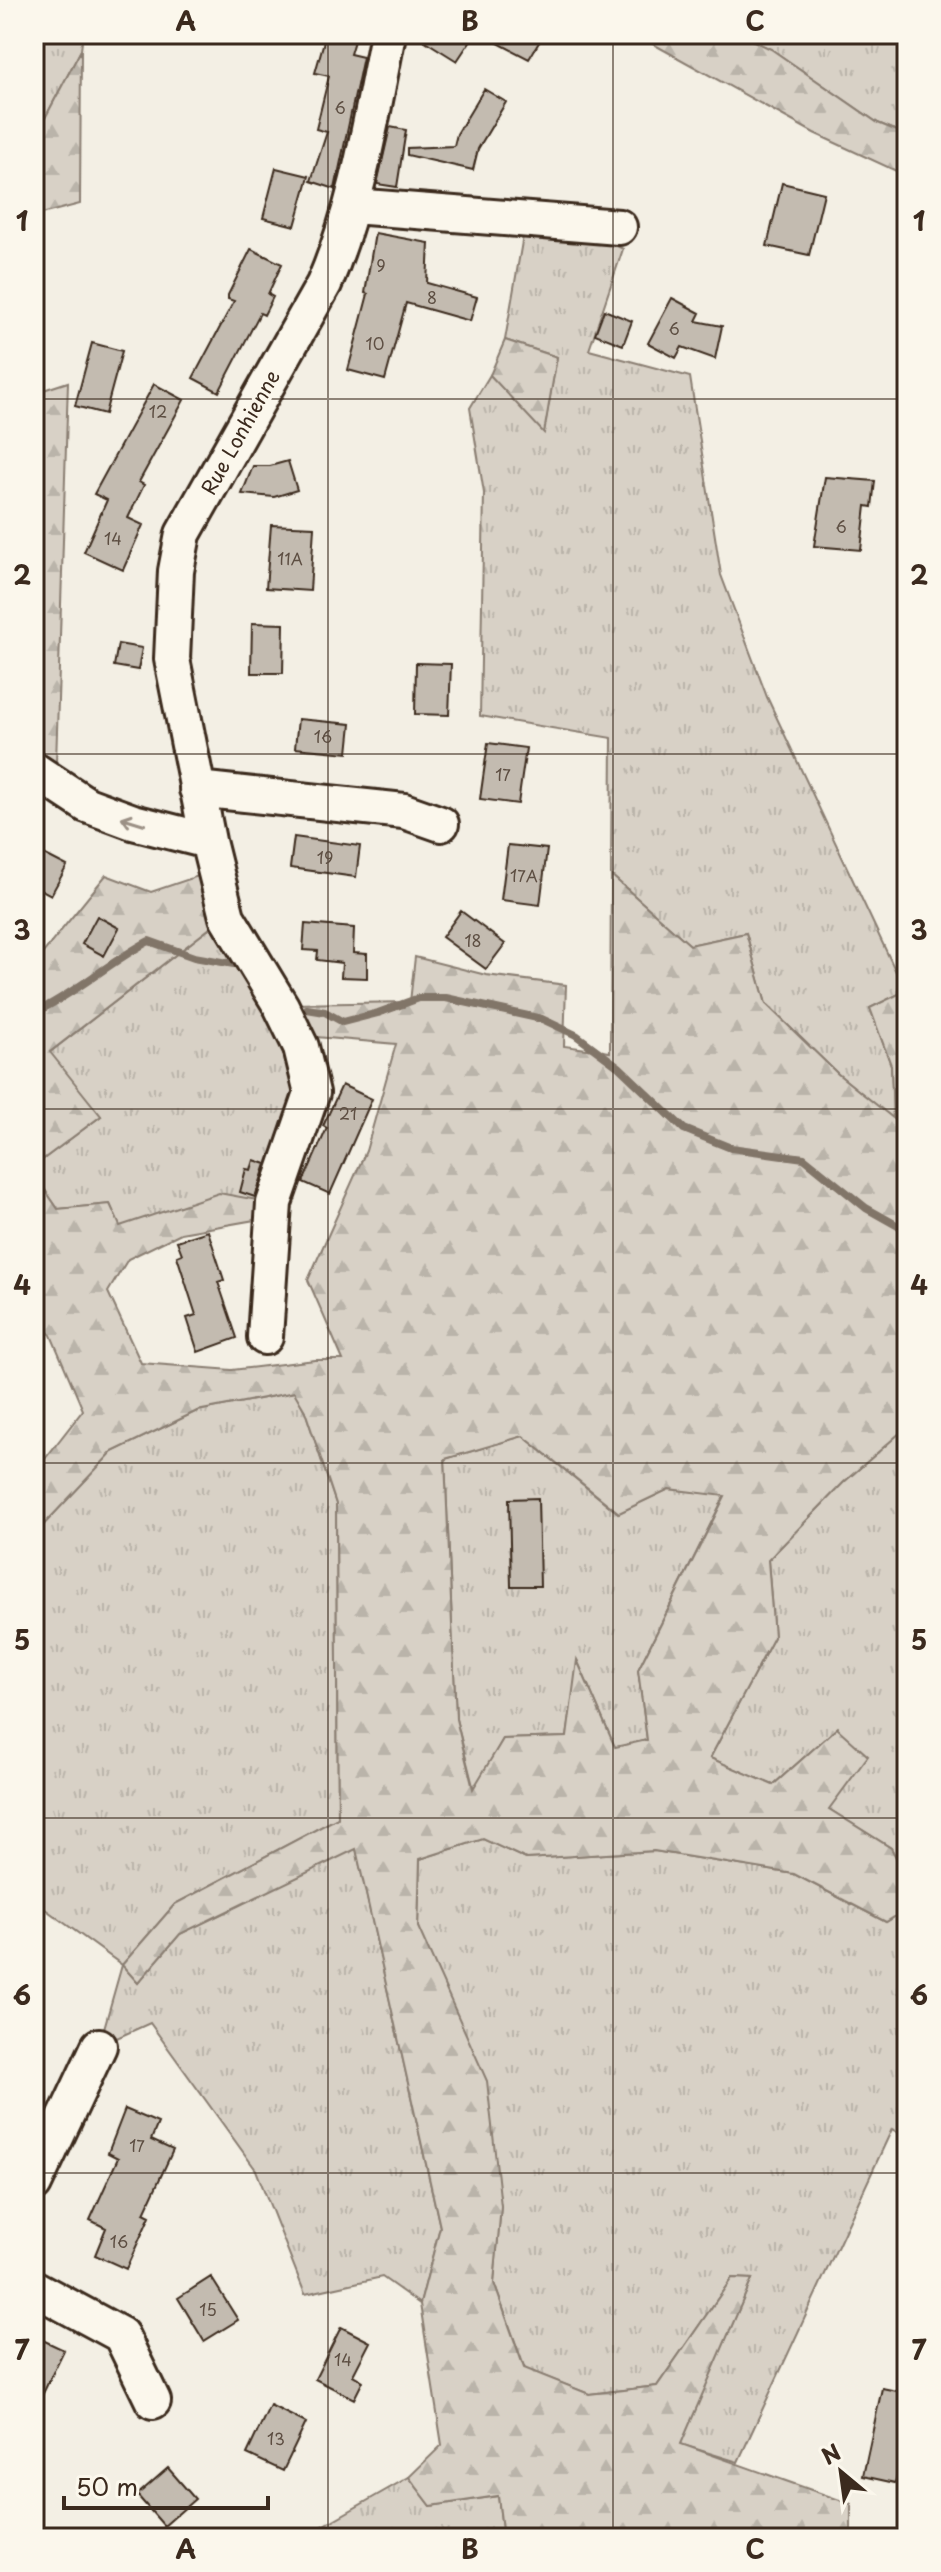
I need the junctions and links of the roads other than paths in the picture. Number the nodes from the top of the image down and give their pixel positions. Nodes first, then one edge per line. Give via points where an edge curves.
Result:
1 (388, 34) edge
2 (353, 206) junction
3 (619, 227) dead end
4 (34, 770) edge
5 (197, 789) junction
6 (441, 824) dead end
7 (208, 841) junction
8 (265, 1337) dead end
9 (99, 2046) dead end
10 (34, 2184) edge
11 (34, 2288) edge
12 (153, 2401) dead end

1 - 2 street, Rue Lonhienne
2 - 3 street
2 - 5 street, Rue Lonhienne via 324,284 183,534 172,659
7 -> 4 street via 87,805
5 - 6 street via 404,811
5 - 7 street, Rue Lonhienne
7 - 8 street, Rue Lonhienne via 227,917 301,1047 312,1093 274,1203
9 - 10 street
11 - 12 street via 121,2335

